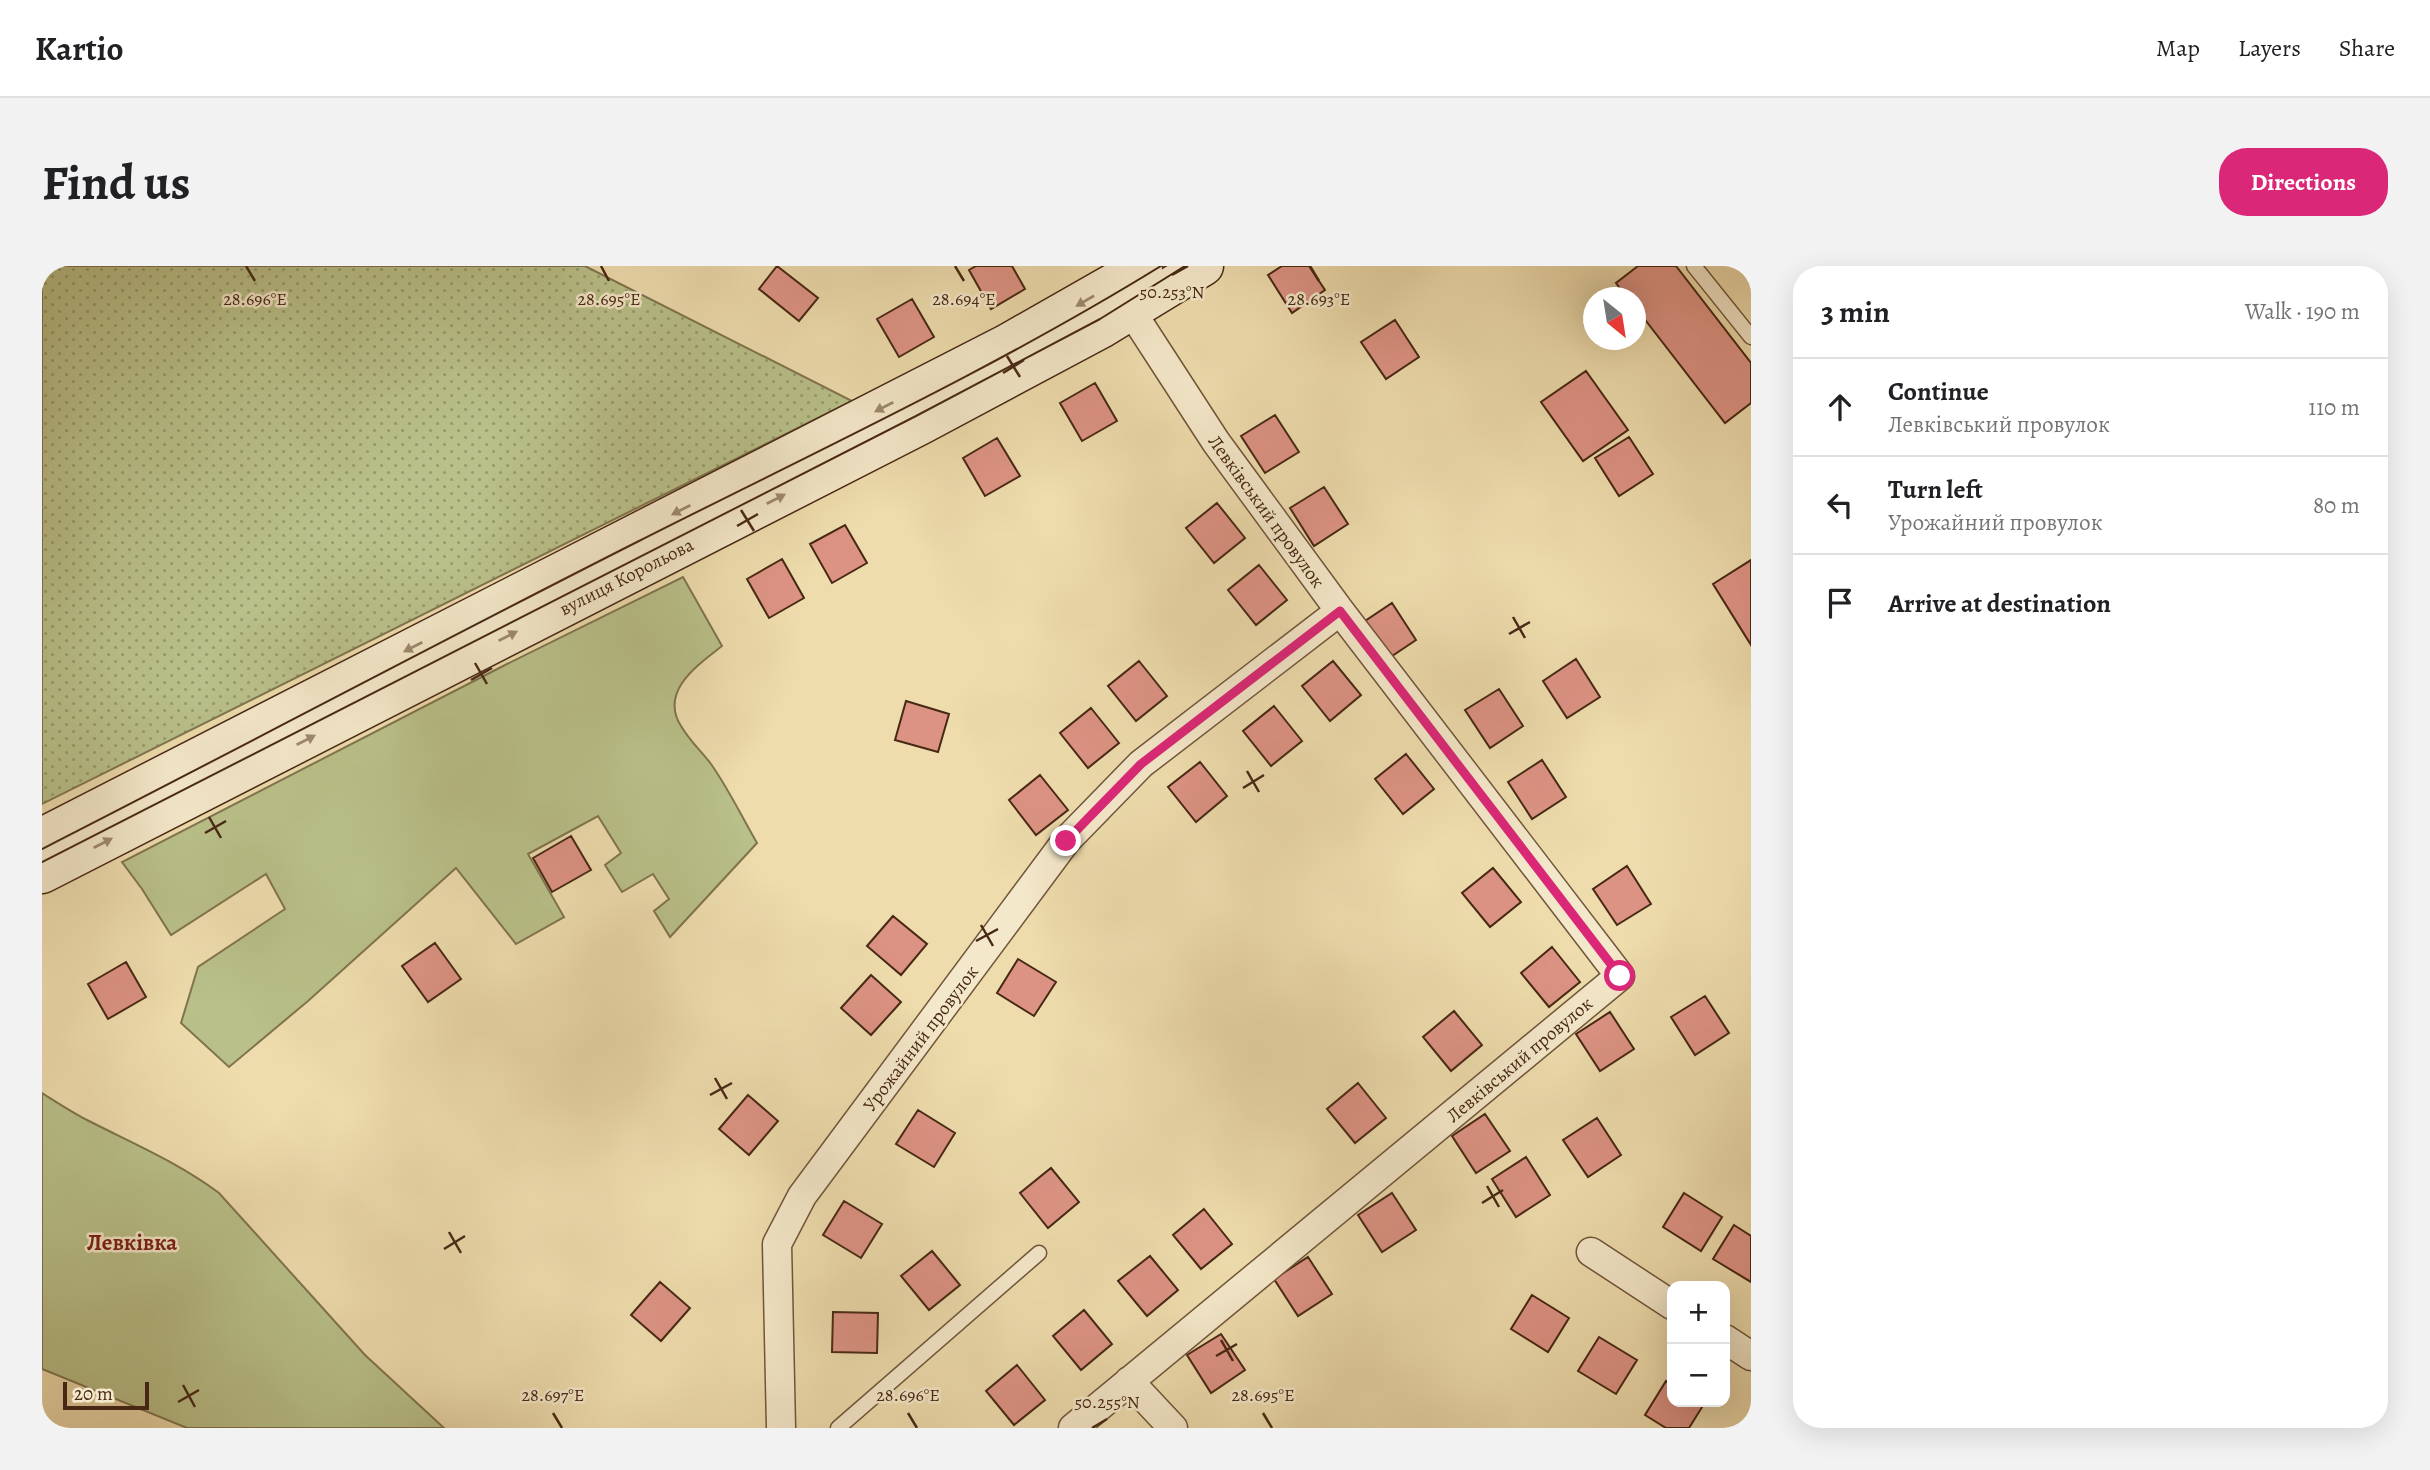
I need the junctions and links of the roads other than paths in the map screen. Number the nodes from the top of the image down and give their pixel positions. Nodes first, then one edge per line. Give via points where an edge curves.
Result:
1 (1143, 266) edge
2 (1204, 266) edge
3 (1694, 266) edge
4 (1131, 311) junction
5 (1751, 337) edge
6 (1340, 611) junction
7 (42, 837) edge
8 (42, 874) edge
9 (1591, 1252) dead end
10 (1039, 1253) dead end
11 (1667, 1302) edge
12 (1730, 1342) edge
13 (1751, 1356) edge
14 (1129, 1381) junction
15 (781, 1428) edge
16 (838, 1428) edge
17 (1073, 1428) edge
18 (1173, 1428) edge

1 -> 7 main road, вулиця Корольова via 994,350
2 - 4 main road, вулиця Корольова
3 - 5 lane
4 - 6 street, Левківський провулок via 1216,442
8 -> 4 main road, вулиця Корольова via 908,432
6 - 14 street, Левківський провулок via 1620,976
6 - 15 street, Урожайний провулок via 1141,764 1066,841 802,1196 777,1244
9 - 11 street
10 - 16 lane
12 - 13 street
14 - 17 street, Левківський провулок
14 - 18 street

